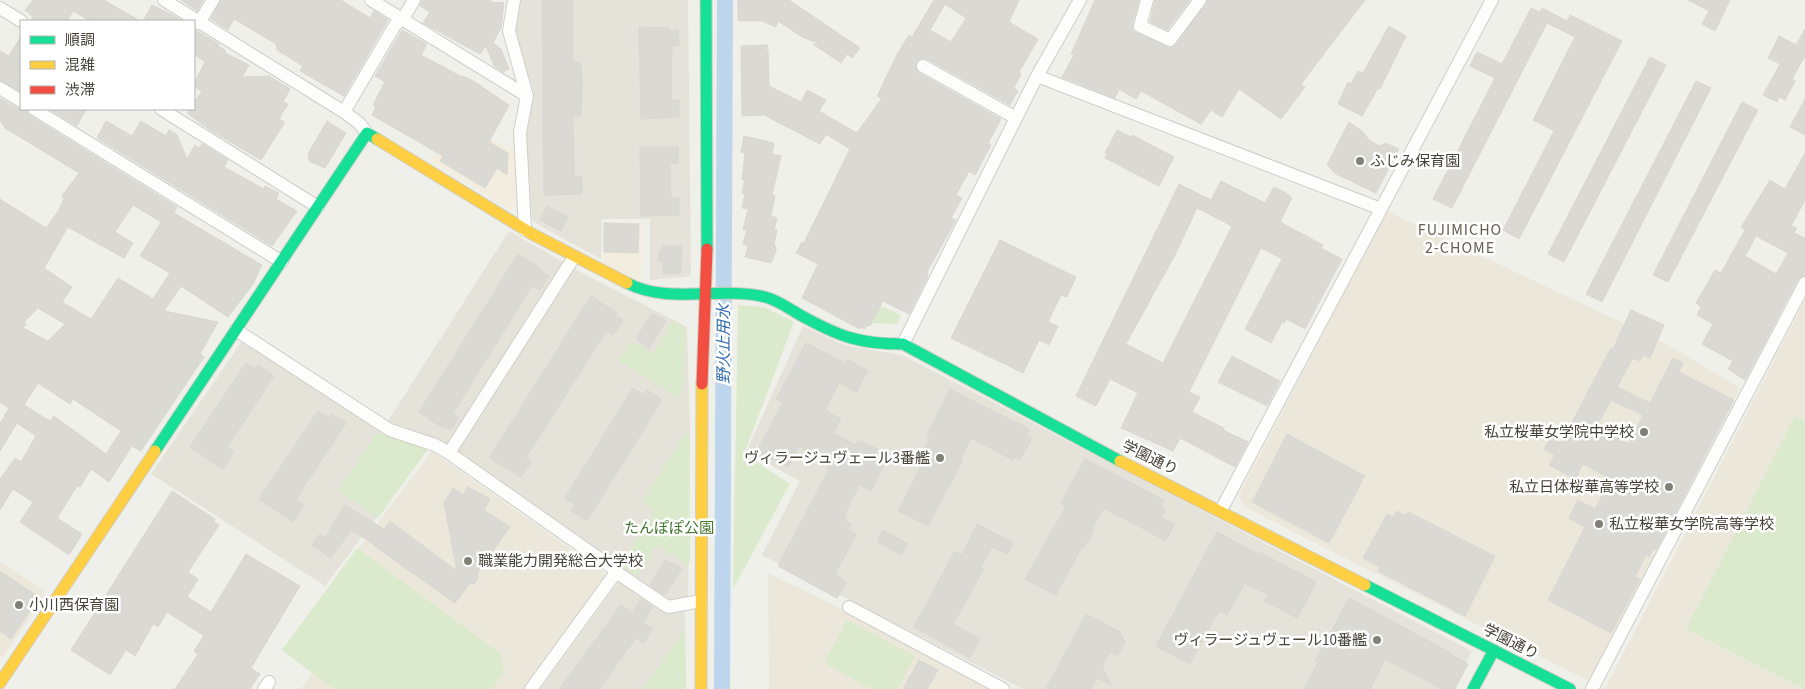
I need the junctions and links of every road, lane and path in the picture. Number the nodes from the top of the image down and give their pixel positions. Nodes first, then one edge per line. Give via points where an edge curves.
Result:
1 (164, 0) edge
2 (213, 0) edge
3 (371, 0) edge
4 (414, 0) edge
5 (514, 0) edge
6 (706, 0) edge
7 (1080, 0) edge
8 (1147, 0) edge
9 (1200, 0) edge
10 (1492, 0) edge
11 (0, 8) edge
12 (403, 19) junction
13 (20, 20) edge
14 (194, 20) edge
15 (195, 20) edge
16 (199, 23) junction
17 (923, 66) dead end
18 (1036, 76) junction
19 (0, 88) edge
20 (527, 96) junction
21 (20, 100) edge
22 (36, 110) edge
23 (163, 110) edge
24 (344, 112) junction
25 (1016, 118) junction
26 (367, 133) junction
27 (318, 207) junction
28 (1381, 209) junction
29 (525, 230) junction
30 (574, 257) junction
31 (282, 262) junction
32 (1805, 284) edge
33 (713, 295) junction
34 (236, 330) junction
35 (903, 344) junction
36 (449, 453) junction
37 (1221, 510) junction
38 (616, 572) junction
39 (701, 601) junction
40 (849, 607) dead end
41 (1494, 650) junction
42 (0, 683) edge
43 (531, 689) edge
44 (701, 689) edge
45 (1003, 689) edge
46 (1473, 689) edge
47 (1570, 689) edge
48 (1592, 689) edge

1 - 14 street
2 - 16 street
3 - 12 street
4 - 12 street
5 - 20 street via 510,31
6 - 33 street
7 - 18 street
8 - 9 street via 1140,26 1170,40
10 - 28 street
11 - 13 street
12 - 20 street
12 - 24 street via 395,25
15 - 16 street
16 - 24 street
17 - 25 street
18 - 25 street
18 - 28 street
19 - 21 street
20 - 29 street via 520,132
22 - 31 street
23 - 27 street
24 - 26 street
25 - 35 street
26 - 27 street
26 - 29 street, 学園通り
27 - 31 street
28 - 37 street
29 - 30 street, 学園通り
30 - 33 street, 学園通り via 649,293
30 - 36 street
31 - 34 street
32 - 48 street
33 - 35 street, 学園通り via 745,294 767,298 837,335 872,344
33 - 39 street via 702,407
34 - 36 street via 390,430 428,442
34 - 42 street
35 - 37 street, 学園通り via 1063,432
36 - 38 street
37 - 41 street, 学園通り
38 - 39 street via 668,607
38 - 43 street
39 - 44 street
40 - 45 street
41 - 46 street
41 - 47 street, 学園通り

